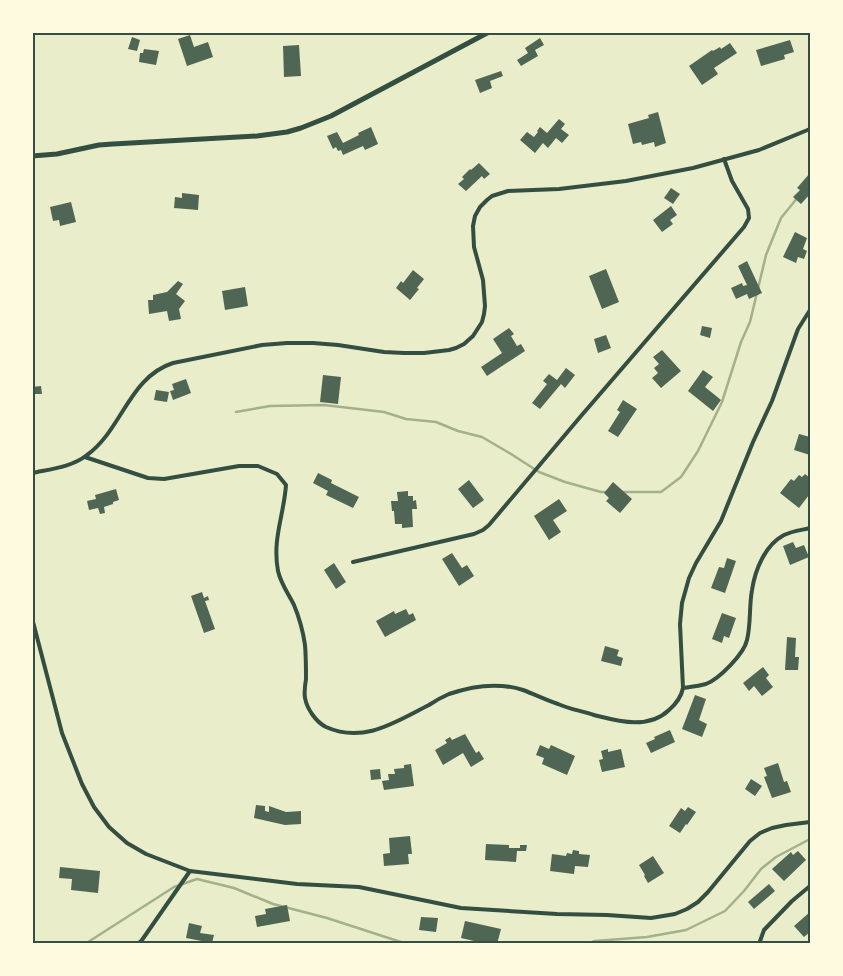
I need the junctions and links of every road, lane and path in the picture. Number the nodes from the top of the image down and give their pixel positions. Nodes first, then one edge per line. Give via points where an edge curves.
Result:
1 (489, 32) edge
2 (810, 129) edge
3 (32, 156) edge
4 (724, 159) junction
5 (810, 310) edge
6 (85, 457) junction
7 (32, 473) edge
8 (810, 528) edge
9 (353, 562) dead end
10 (32, 618) edge
11 (683, 688) junction
12 (810, 822) edge
13 (190, 871) junction
14 (810, 886) edge
15 (138, 944) edge
16 (759, 944) edge

1 - 3 street via 331,116 294,130 257,136 99,145
2 - 4 street via 759,150
4 - 6 street via 626,181 508,191 492,196 480,207 473,226 474,247 483,280 484,314 478,329 464,344 449,350 404,354 338,344 287,343 173,363 163,366 140,386 104,439
4 - 9 street via 748,209 749,218 744,227 489,526 474,534
5 - 11 street via 798,330 721,521 688,578 680,624
6 - 7 street
6 - 11 street via 148,478 164,479 239,466 258,466 276,474 286,485 276,538 278,573 302,628 308,708 314,718 333,730 355,734 369,732 446,695 498,685 619,722 644,722 666,713 681,697
8 - 11 street via 785,535 771,546 761,561 754,578 747,641 743,650 706,684
10 - 13 street via 62,733 94,807 127,843
12 - 13 street via 786,824 760,833 698,902 675,914 652,918 461,908 359,887 297,884
13 - 15 street
14 - 16 street via 764,930

